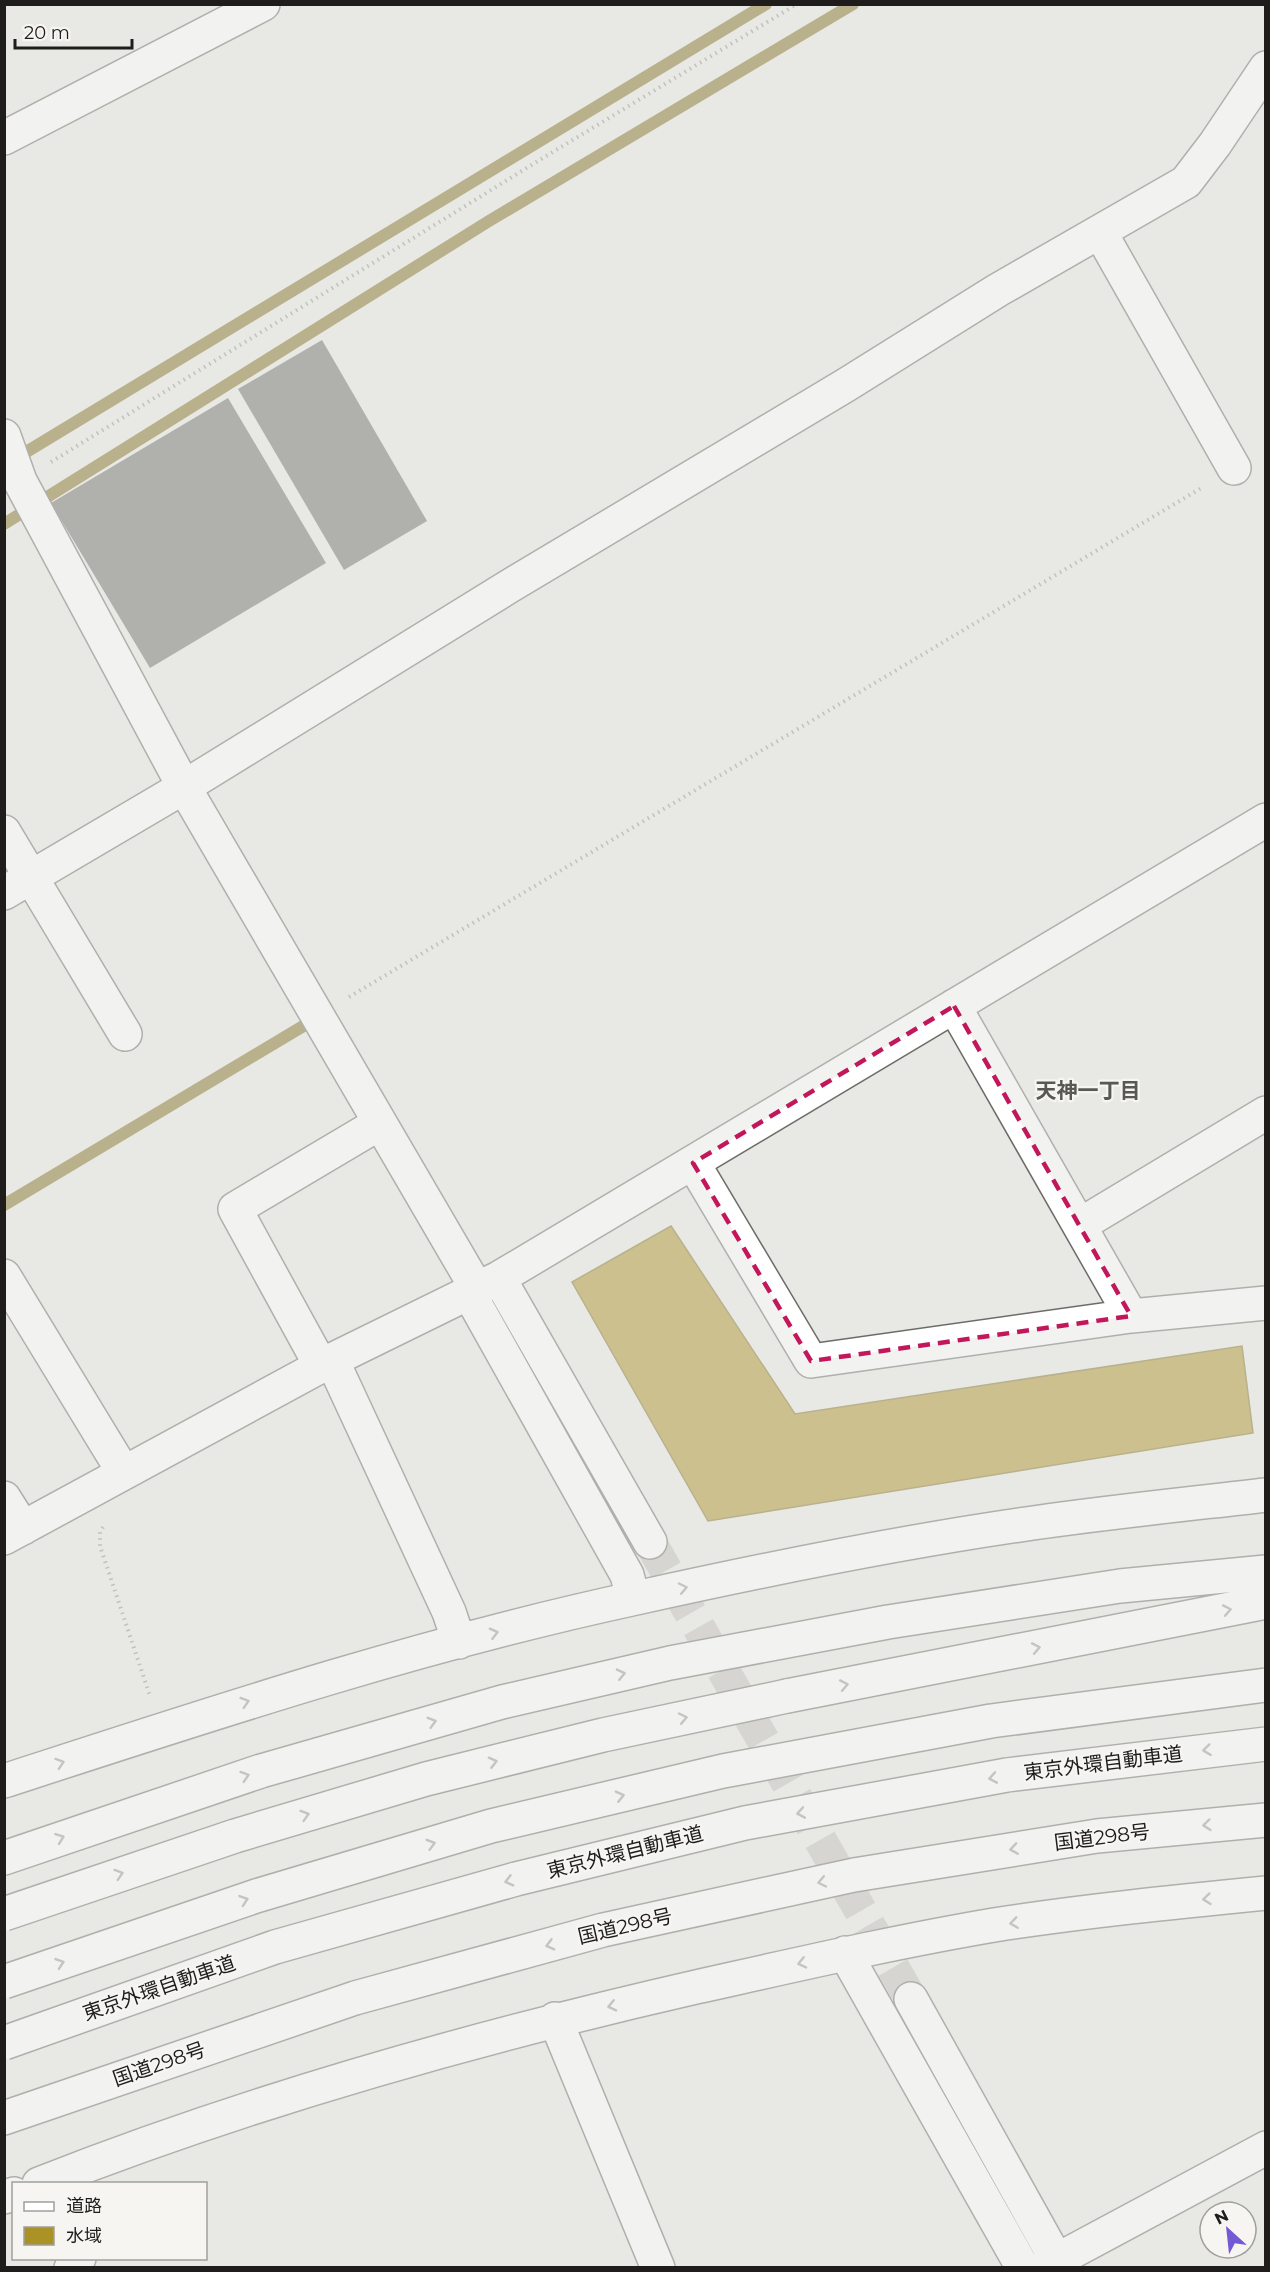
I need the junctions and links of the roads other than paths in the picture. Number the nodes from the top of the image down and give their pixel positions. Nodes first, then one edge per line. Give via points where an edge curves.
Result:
1 (263, 4) edge
2 (1266, 68) edge
3 (4, 138) edge
4 (1100, 232) junction
5 (4, 436) edge
6 (1234, 468) road end
7 (184, 786) junction
8 (1266, 820) edge
9 (4, 832) edge
10 (18, 885) edge
11 (954, 1006) junction
12 (125, 1034) dead end
13 (1266, 1113) edge
14 (380, 1123) junction
15 (693, 1163) junction
16 (1080, 1225) junction
17 (4, 1276) edge
18 (482, 1287) junction
19 (1266, 1303) edge
20 (1131, 1316) junction
21 (327, 1363) junction
22 (124, 1473) junction
23 (1266, 1495) edge
24 (4, 1498) edge
25 (14, 1533) edge
26 (650, 1542) tunnel mouth
27 (1266, 1572) edge
28 (633, 1598) junction
29 (1266, 1602) edge
30 (459, 1642) junction
31 (1266, 1685) edge
32 (1266, 1744) edge
33 (4, 1781) edge
34 (1266, 1820) edge
35 (4, 1858) edge
36 (1266, 1893) edge
37 (4, 1914) edge
38 (845, 1953) junction
39 (4, 1982) edge
40 (912, 1999) tunnel mouth
41 (555, 2019) junction
42 (4, 2043) edge
43 (4, 2118) edge
44 (1266, 2148) edge
45 (103, 2172) edge
46 (50, 2182) edge
47 (1049, 2263) edge
48 (658, 2268) edge
49 (1023, 2268) edge

1 - 3 main road
2 - 4 main road via 1186,182
4 - 6 main road
4 - 7 main road via 497,593
5 - 7 main road via 20,481
7 - 10 main road
7 - 14 main road
8 - 11 main road
9 - 10 main road
10 - 12 main road
11 - 15 main road
11 - 16 main road
13 - 16 main road
14 - 18 main road
14 - 21 main road via 235,1209
15 - 18 main road
15 - 20 main road via 811,1361
16 - 20 main road
17 - 22 main road
18 - 21 main road
18 - 26 main road
18 - 28 main road via 627,1575
19 - 20 main road
21 - 22 main road
21 - 30 main road via 449,1612
22 - 25 main road
28 -> 23 main road via 894,1545 1035,1522
24 - 25 main road
35 -> 27 main road via 261,1771 502,1702 670,1663 888,1622 1120,1586
30 -> 28 main road
37 -> 29 main road, bridge via 235,1836 426,1779 603,1735
33 -> 30 main road via 250,1700
39 -> 31 main road, bridge via 256,1896 480,1830 723,1771 991,1720
32 -> 42 main road, 東京外環自動車道, bridge via 1007,1775 734,1826 516,1879 275,1947
34 -> 43 main road, 国道298号 via 1097,1836 865,1873 603,1930 355,1998
36 -> 38 main road via 994,1925
38 -> 41 main road
38 - 49 main road
40 - 47 main road
41 - 45 main road via 383,2066
41 - 48 main road
44 - 47 main road
45 - 46 main road

